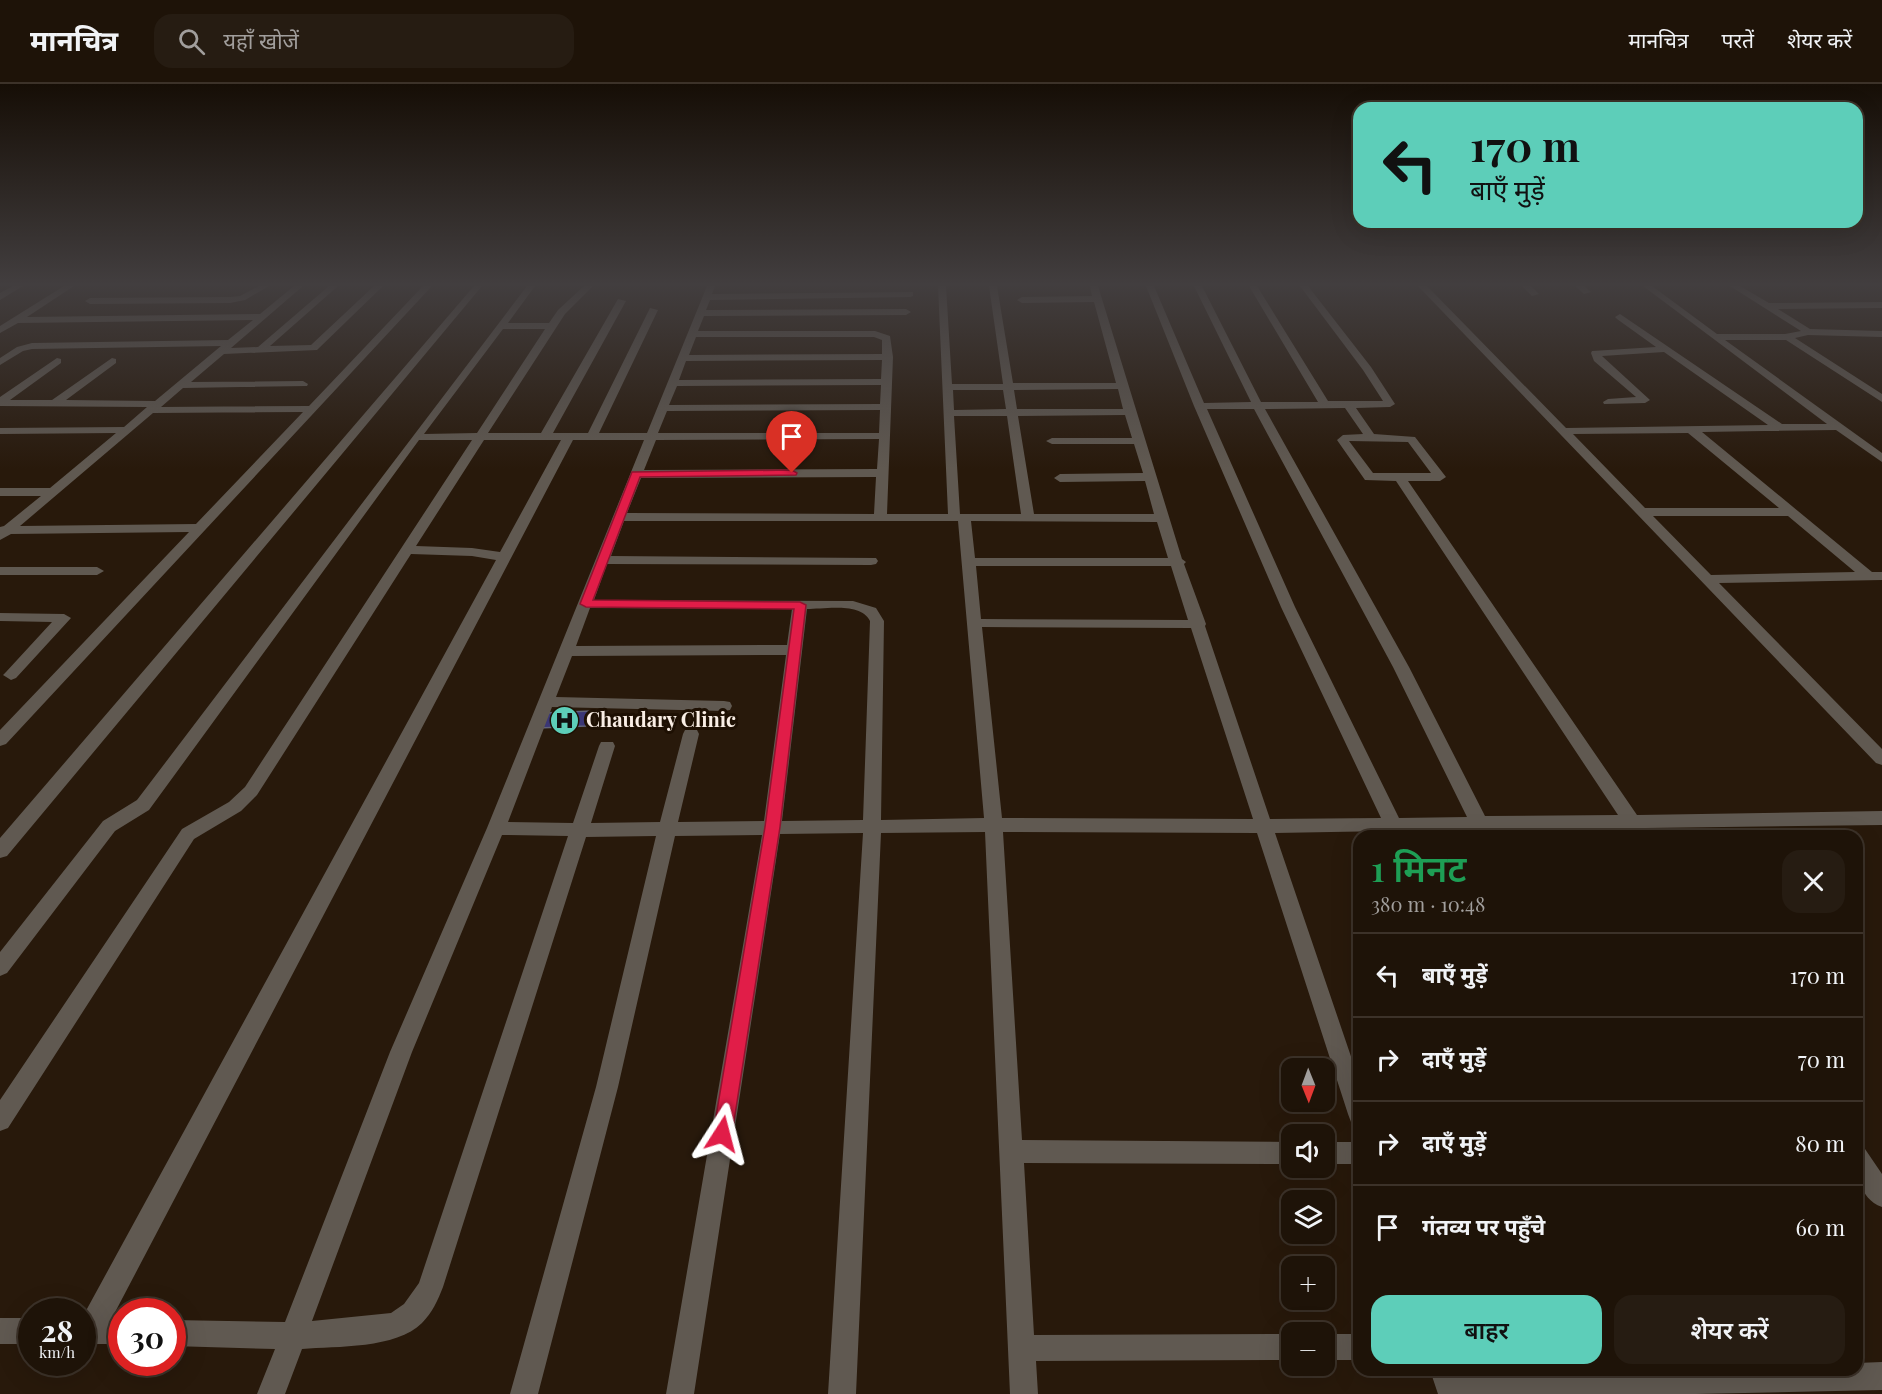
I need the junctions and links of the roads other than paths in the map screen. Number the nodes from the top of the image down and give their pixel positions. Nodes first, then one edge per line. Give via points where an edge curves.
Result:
1 (27, 347) edge
2 (225, 347) edge
3 (263, 347) edge
4 (313, 347) edge
5 (370, 347) edge
6 (426, 347) edge
7 (486, 347) edge
8 (537, 347) edge
9 (595, 347) edge
10 (634, 347) edge
11 (687, 347) edge
12 (887, 347) edge
13 (946, 347) edge
14 (1002, 347) edge
15 (1111, 347) edge
16 (1175, 347) edge
17 (1229, 347) edge
18 (1290, 347) edge
19 (1349, 347) edge
20 (1481, 347) edge
21 (1663, 347) edge
22 (1730, 347) edge
23 (1803, 347) edge
24 (1666, 349) junction
25 (260, 350) junction
26 (220, 351) junction
27 (888, 357) junction
28 (683, 358) junction
29 (112, 360) dead end
30 (57, 361) dead end
31 (0, 362) edge
32 (886, 382) junction
33 (674, 383) junction
34 (303, 384) dead end
35 (179, 385) junction
36 (1122, 386) junction
37 (948, 387) junction
38 (1008, 387) junction
39 (1882, 399) edge
40 (0, 402) edge
41 (1608, 402) dead end
42 (54, 404) junction
43 (1325, 405) junction
44 (1349, 405) junction
45 (1199, 406) junction
46 (1258, 406) junction
47 (153, 407) junction
48 (886, 407) junction
49 (663, 408) junction
50 (312, 409) junction
51 (1130, 412) junction
52 (949, 413) junction
53 (1011, 413) junction
54 (832, 422) junction
55 (1780, 428) junction
56 (1840, 428) junction
57 (128, 430) junction
58 (1692, 430) junction
59 (0, 431) edge
60 (1563, 431) junction
61 (479, 436) junction
62 (569, 436) junction
63 (592, 436) junction
64 (652, 436) junction
65 (885, 436) junction
66 (416, 437) junction
67 (544, 437) junction
68 (1371, 437) junction
69 (1052, 441) dead end
70 (1138, 441) junction
71 (1882, 458) edge
72 (882, 472) junction
73 (636, 474) junction
74 (1150, 477) junction
75 (1060, 478) dead end
76 (1401, 479) junction
77 (0, 492) edge
78 (54, 492) junction
79 (1642, 512) junction
80 (1791, 512) junction
81 (880, 517) junction
82 (959, 517) junction
83 (1028, 517) junction
84 (620, 518) junction
85 (1162, 518) junction
86 (200, 528) junction
87 (2, 532) edge
88 (408, 550) junction
89 (503, 557) junction
90 (603, 560) junction
91 (871, 561) dead end
92 (969, 562) junction
93 (1179, 562) junction
94 (97, 571) dead end
95 (0, 572) edge
96 (1875, 576) edge
97 (1708, 579) junction
98 (586, 604) junction
99 (800, 605) junction
100 (0, 617) edge
101 (976, 623) junction
102 (1199, 624) junction
103 (794, 650) junction
104 (567, 651) junction
105 (11, 675) dead end
106 (547, 702) junction
107 (724, 706) dead end
108 (691, 734) dead end
109 (0, 740) edge
110 (608, 746) dead end
111 (1882, 759) edge
112 (1882, 818) edge
113 (994, 825) junction
114 (872, 826) junction
115 (1263, 826) junction
116 (772, 827) junction
117 (496, 828) junction
118 (667, 829) junction
119 (1637, 829) edge
120 (579, 830) junction
121 (1396, 830) edge
122 (1483, 830) edge
123 (0, 851) edge
124 (0, 967) edge
125 (1353, 1096) edge
126 (0, 1120) edge
127 (1010, 1151) junction
128 (1281, 1153) edge
129 (1335, 1153) edge
130 (1353, 1153) edge
131 (1863, 1166) edge
132 (1882, 1195) edge
133 (96, 1313) edge
134 (0, 1331) edge
135 (18, 1331) edge
136 (186, 1333) edge
137 (294, 1336) junction
138 (1281, 1347) edge
139 (1335, 1347) edge
140 (1353, 1347) edge
141 (1021, 1348) junction
142 (1882, 1376) edge
143 (1448, 1383) edge
144 (271, 1394) edge
145 (524, 1394) edge
146 (680, 1394) edge
147 (842, 1394) edge
148 (1024, 1394) edge

1 - 31 street
2 - 26 street
3 - 25 street
4 - 25 street
5 - 50 street
6 - 123 street
7 - 66 street
8 - 61 street
9 - 67 street
10 - 63 street
11 - 28 street
12 - 27 street
13 - 37 street
14 - 38 street
15 - 36 street
16 - 45 street
17 - 46 street
18 - 43 street
19 - 44 street via 1390,402
20 - 60 street
21 - 24 street
22 - 56 street
23 - 39 street
24 - 41 street via 1596,353 1598,359 1645,399
24 - 55 street
25 - 26 street
26 - 35 street
27 - 28 street
27 - 32 street
28 - 33 street
29 - 42 street
30 - 40 street
32 - 33 street
32 - 48 street
33 - 49 street
34 - 35 street
35 - 47 street
36 - 38 street
36 - 51 street
37 - 38 street
37 - 52 street
38 - 53 street
40 - 42 street
42 - 47 street
43 - 44 street
43 - 46 street
44 - 68 street
45 - 46 street
45 - 121 street via 1288,607
46 - 122 street via 1401,667
47 - 50 street
47 - 57 street
48 - 54 street
48 - 65 street
49 - 54 street
49 - 64 street
50 - 86 street
51 - 53 street
51 - 70 street
52 - 53 street
52 - 82 street
53 - 83 street
54 - 64 street
54 - 65 street
55 - 56 street
55 - 58 street
56 - 71 street
57 - 59 street
57 - 78 street
58 - 60 street
58 - 80 street
60 - 79 street
61 - 66 street
61 - 67 street
61 - 88 street
62 - 63 street
62 - 67 street
62 - 89 street
63 - 64 street
64 - 73 street
65 - 72 street
66 - 124 street via 143,805 109,826
68 - 76 street via 1343,440 1369,477
68 - 76 street via 1411,439 1440,476
69 - 70 street
70 - 74 street
72 - 73 street
72 - 81 street
73 - 84 street
74 - 75 street
74 - 85 street
76 - 119 street
77 - 78 street
78 - 87 street
79 - 80 street
79 - 97 street
80 - 96 street
81 - 82 street
81 - 84 street
82 - 83 street
82 - 92 street
83 - 85 street
84 - 90 street
85 - 93 street
86 - 87 street
86 - 109 street
88 - 89 street
88 - 126 street via 251,791 233,810 188,834
89 - 133 street
90 - 91 street
90 - 98 street
92 - 93 street
92 - 101 street
93 - 102 street
94 - 95 street
96 - 97 street
97 - 111 street
98 - 99 street
98 - 104 street
99 - 103 street
99 - 114 street via 853,605 867,608 877,621
100 - 105 street via 64,618
101 - 102 street
101 - 113 street
102 - 115 street
103 - 104 street
103 - 116 street
104 - 106 street
106 - 107 street
106 - 117 street
108 - 118 street
110 - 120 street
112 - 119 street
113 - 114 street
113 - 115 street
113 - 127 street
114 - 116 street
114 - 147 street
115 - 121 street
115 - 125 street
116 - 118 street
116 - 146 street
117 - 120 street
117 - 137 street via 401,1052
118 - 120 street
118 - 145 street via 607,1087
119 - 122 street
120 - 137 street via 422,1304 401,1324 387,1328
121 - 122 street
127 - 128 street
127 - 141 street
129 - 130 street
131 - 132 street
134 - 135 street
136 - 137 street
137 - 144 street
138 - 141 street
139 - 140 street
141 - 148 street
142 - 143 street

